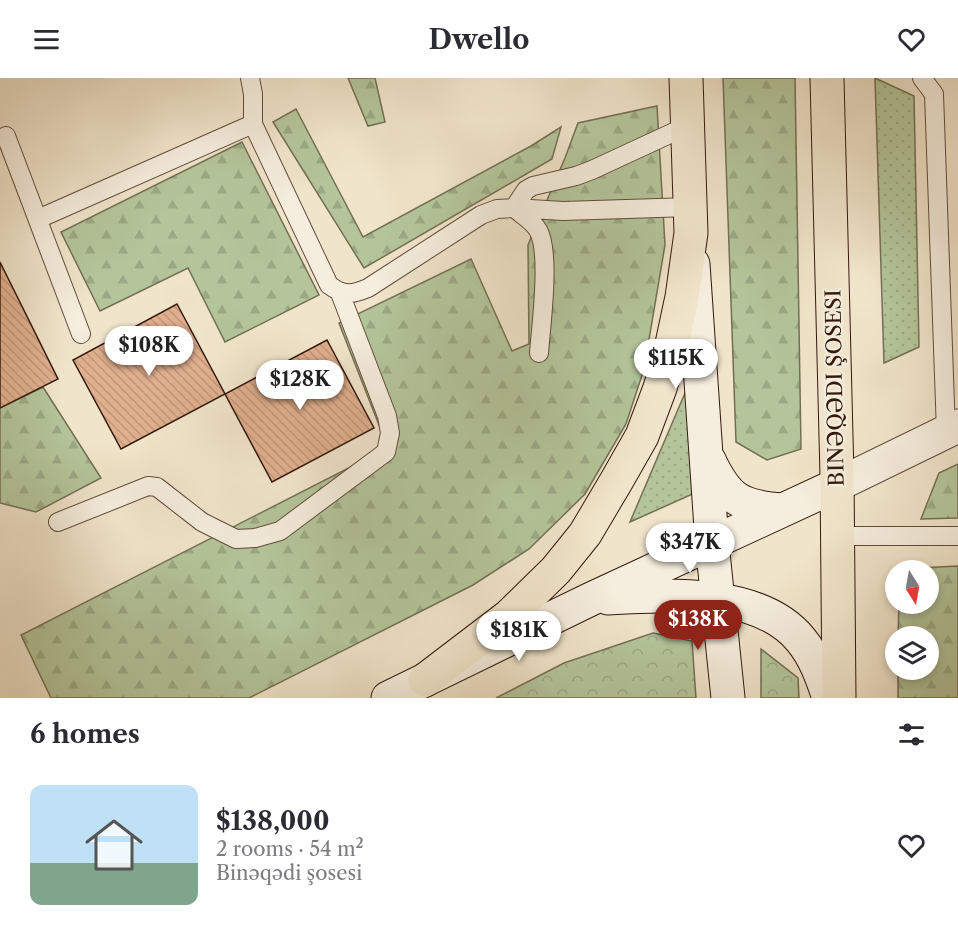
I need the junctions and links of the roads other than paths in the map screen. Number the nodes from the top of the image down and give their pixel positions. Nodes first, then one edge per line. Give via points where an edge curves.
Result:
1 (250, 78) edge
2 (686, 78) edge
3 (827, 78) edge
4 (922, 78) edge
5 (253, 124) junction
6 (687, 126) junction
7 (6, 136) dead end
8 (514, 208) junction
9 (38, 219) junction
10 (690, 220) junction
11 (340, 293) junction
12 (81, 334) dead end
13 (539, 353) dead end
14 (952, 429) edge
15 (706, 453) junction
16 (837, 485) junction
17 (783, 510) junction
18 (58, 522) dead end
19 (837, 536) junction
20 (958, 536) edge
21 (712, 543) junction
22 (591, 599) junction
23 (718, 600) junction
24 (425, 680) junction
25 (388, 698) edge
26 (728, 698) edge
27 (829, 698) edge
28 (839, 698) edge

1 - 5 lane
2 - 6 main road
3 - 16 main road, BINƏQƏDI ŞOSESI
4 - 14 lane via 934,94
5 - 9 lane
5 - 11 lane via 329,285
6 - 8 lane via 592,170 533,186
6 - 10 main road
7 - 9 lane
8 - 10 lane
8 - 11 lane via 481,215 368,288 355,294
8 - 13 lane via 532,222 542,238 545,265
9 - 12 lane
10 - 15 main road
10 - 24 main road via 682,297 669,358 642,436 617,480 585,534 556,570 509,616
11 - 18 lane via 387,417 390,433 386,452 280,531 255,538 236,539 202,522 157,487 148,486
14 - 16 main road
15 - 17 main road via 724,488 740,502 760,509
15 - 21 main road
16 - 17 main road
16 - 19 main road, BINƏQƏDI ŞOSESI
17 - 21 main road
19 - 20 lane
19 - 28 main road, BINƏQƏDI ŞOSESI
21 - 22 main road
21 - 23 main road
22 - 23 main road via 685,596
22 - 24 main road
23 - 26 main road
23 - 27 main road via 745,606 789,627 817,664
24 - 25 main road

